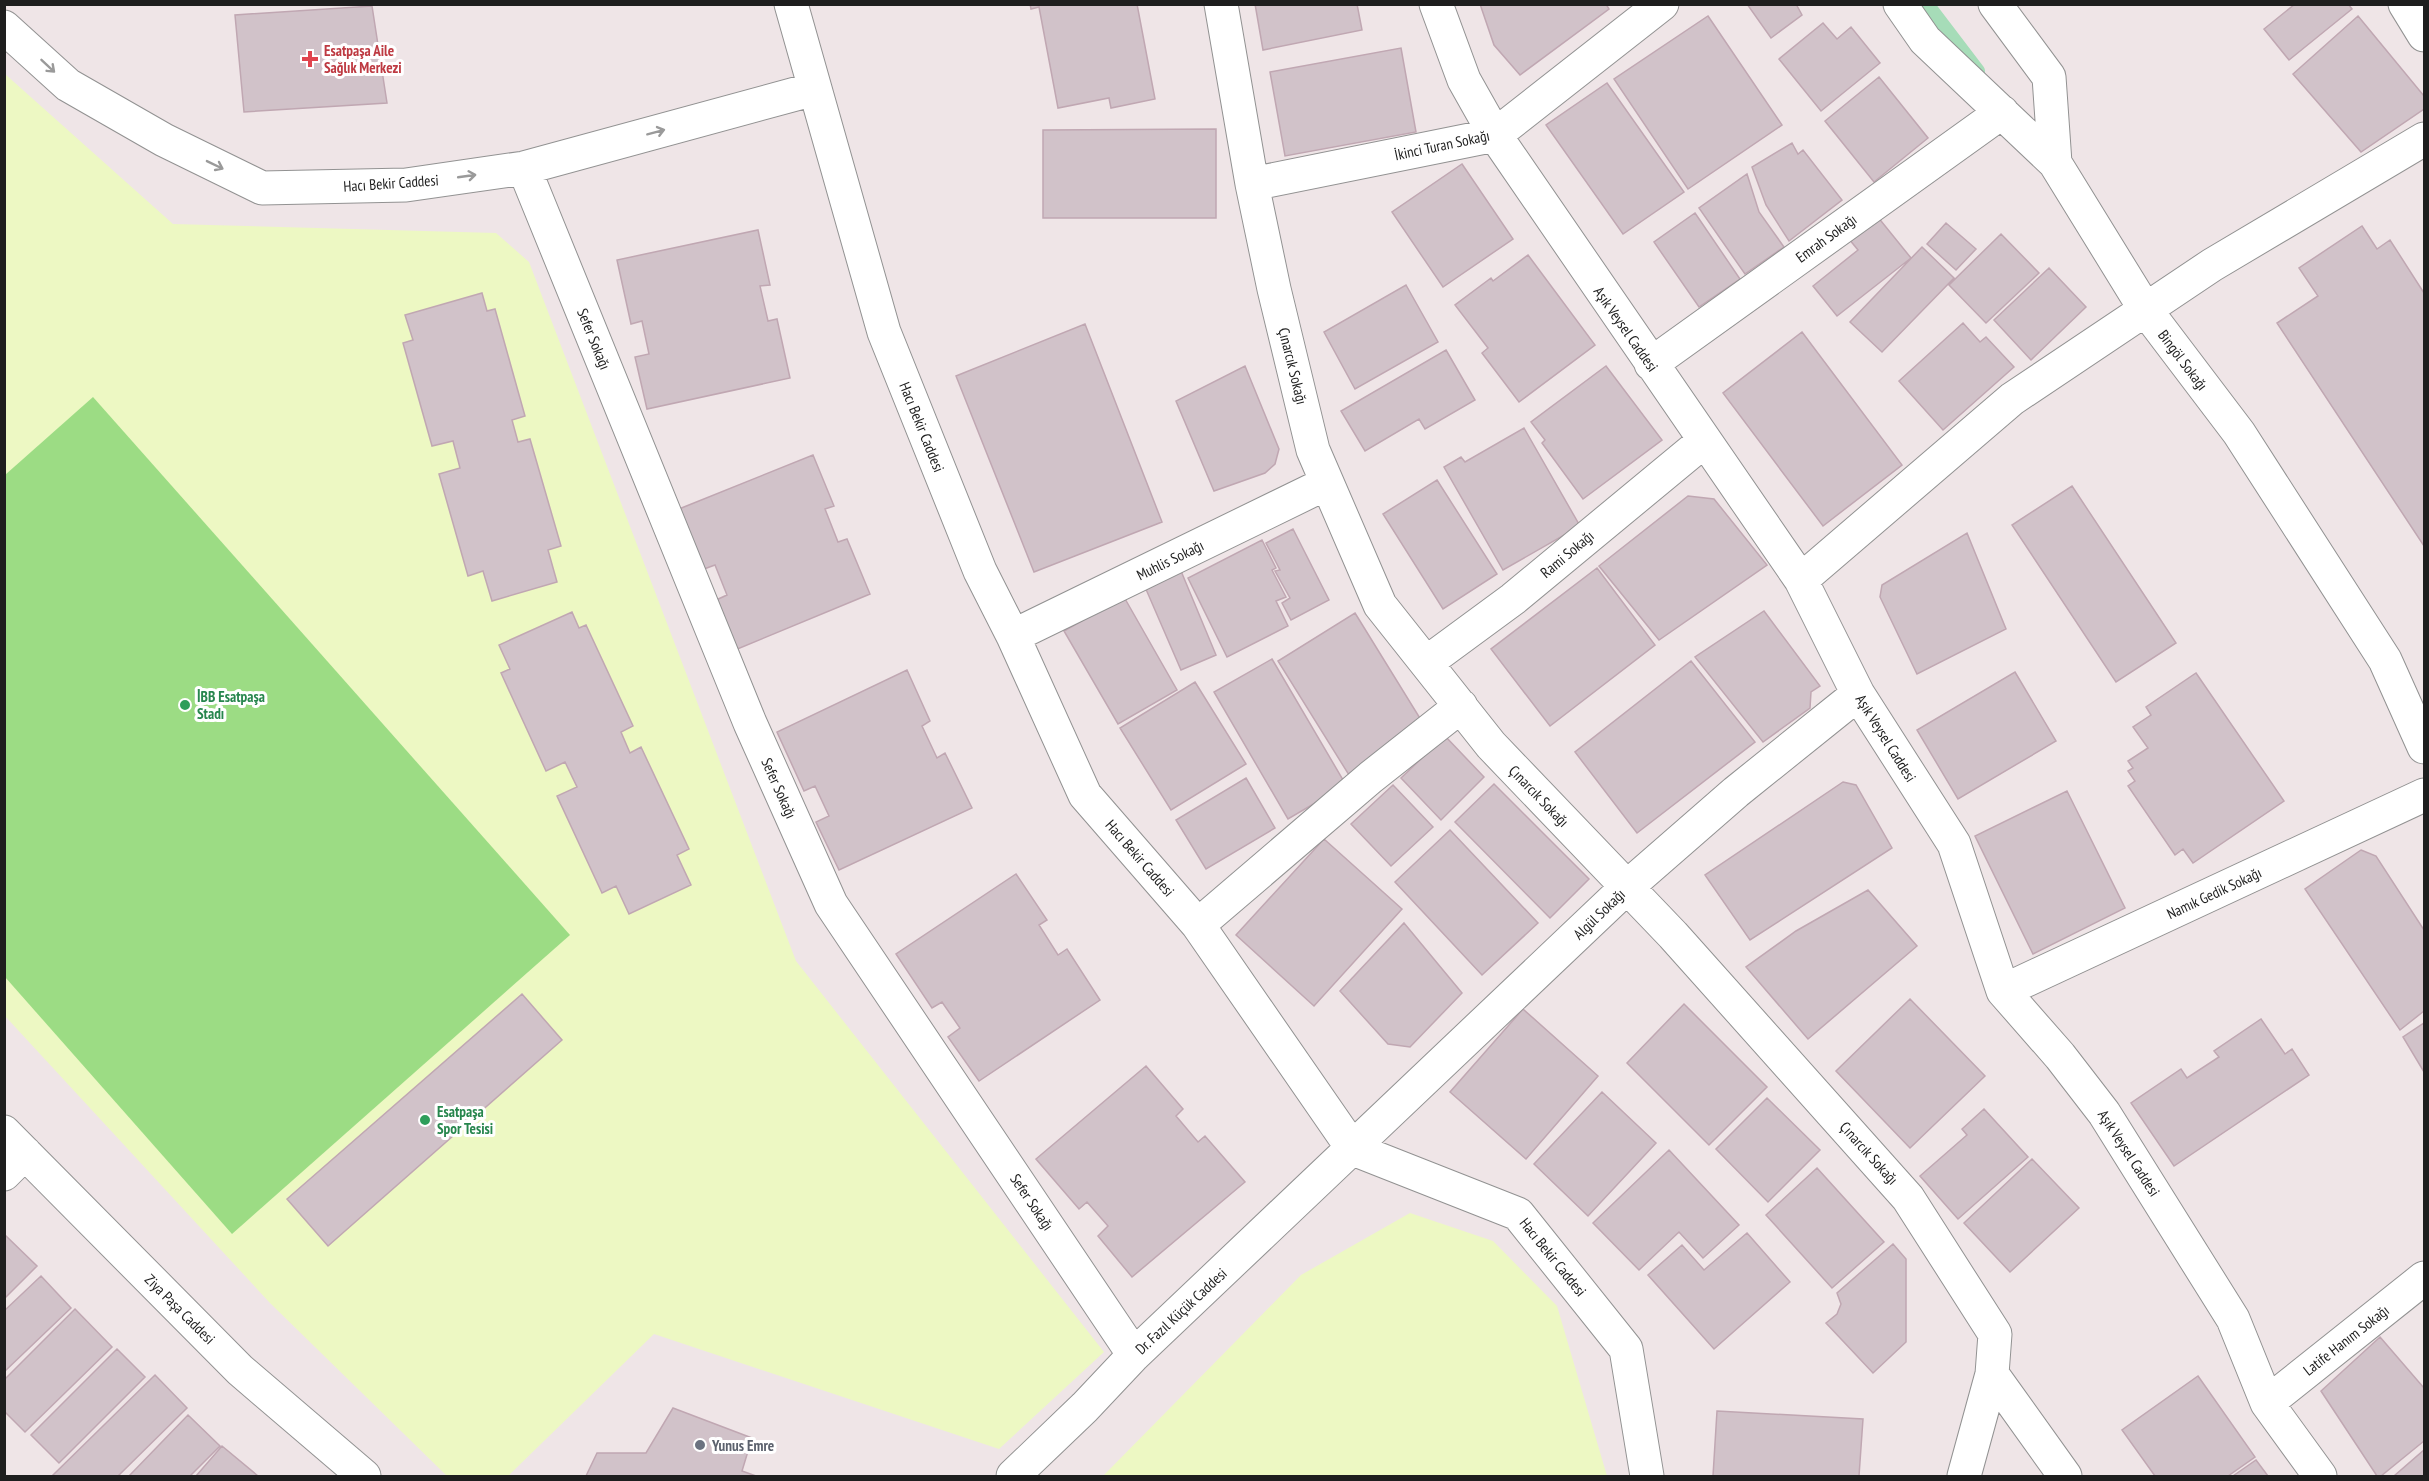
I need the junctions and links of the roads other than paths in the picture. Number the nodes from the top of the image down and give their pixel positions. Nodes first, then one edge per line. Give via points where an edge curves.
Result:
1 (791, 4) edge
2 (1221, 4) edge
3 (1436, 4) edge
4 (1662, 4) edge
5 (1900, 4) edge
6 (1995, 4) edge
7 (2405, 4) edge
8 (4, 27) edge
9 (2424, 35) edge
10 (814, 89) junction
11 (2002, 112) junction
12 (1495, 135) junction
13 (2424, 139) edge
14 (2055, 163) junction
15 (524, 168) junction
16 (1252, 184) junction
17 (2145, 309) junction
18 (1651, 364) junction
19 (1704, 441) junction
20 (1327, 483) junction
21 (1801, 580) junction
22 (1013, 636) junction
23 (1426, 663) junction
24 (1858, 694) junction
25 (1461, 706) junction
26 (2424, 747) edge
27 (2424, 795) edge
28 (1627, 887) junction
29 (1198, 925) junction
30 (2003, 991) junction
31 (1353, 1149) junction
32 (11, 1153) edge
33 (2424, 1278) edge
34 (1134, 1355) junction
35 (1992, 1374) junction
36 (2267, 1403) junction
37 (364, 1476) edge
38 (1013, 1476) edge
39 (1647, 1476) edge
40 (1964, 1476) edge
41 (2065, 1476) edge
42 (2320, 1476) edge

1 - 10 street, Hacı Bekir Caddesi
2 - 16 street, Çınarcık Sokağı
3 - 12 street, Aşık Veysel Caddesi via 1464,80
4 - 12 street, İkinci Turan Sokağı
5 - 11 street, Bingöl Sokağı via 1925,40
6 - 14 street via 2049,77
7 - 9 street
8 -> 15 street, Hacı Bekir Caddesi via 68,85 164,140 262,188 406,185
15 -> 10 street, Hacı Bekir Caddesi
10 - 22 street, Hacı Bekir Caddesi via 884,332 980,571
11 - 14 street, Bingöl Sokağı
11 - 18 street, Emrah Sokağı
12 - 16 street, İkinci Turan Sokağı
12 - 18 street, Aşık Veysel Caddesi
13 - 17 street
14 - 17 street, Bingöl Sokağı
15 - 34 street, Sefer Sokağı via 750,723 831,904
16 - 20 street, Çınarcık Sokağı via 1313,450
17 - 21 street via 2012,399
17 - 26 street, Bingöl Sokağı via 2239,433 2385,660
18 - 19 street, Aşık Veysel Caddesi
19 - 21 street, Aşık Veysel Caddesi
19 - 23 street, Rami Sokağı via 1513,599
20 - 22 street, Muhlis Sokağı
20 - 23 street, Çınarcık Sokağı via 1380,605
21 - 24 street, Aşık Veysel Caddesi
22 - 29 street, Hacı Bekir Caddesi via 1085,795
23 - 25 street, Çınarcık Sokağı
24 - 28 street, Algül Sokağı via 1736,792
24 - 30 street, Aşık Veysel Caddesi via 1954,844
25 - 28 street, Çınarcık Sokağı via 1491,745
25 - 29 street via 1371,777
27 - 30 street, Namık Gedik Sokağı
28 - 31 street, Algül Sokağı
28 - 35 street, Çınarcık Sokağı via 1908,1197 1995,1334
29 - 31 street, Hacı Bekir Caddesi
30 - 36 street, Aşık Veysel Caddesi via 2104,1113 2233,1319
31 - 34 street, Dr. Fazıl Küçük Caddesi
31 - 39 street, Hacı Bekir Caddesi via 1518,1214 1626,1349
32 - 37 street, Ziya Paşa Caddesi via 240,1370
33 - 36 street, Latife Hanım Sokağı
34 - 38 street, Dr. Fazıl Küçük Caddesi
35 - 40 street, Çınarcık Sokağı
35 - 41 street
36 - 42 street, Aşık Veysel Caddesi

